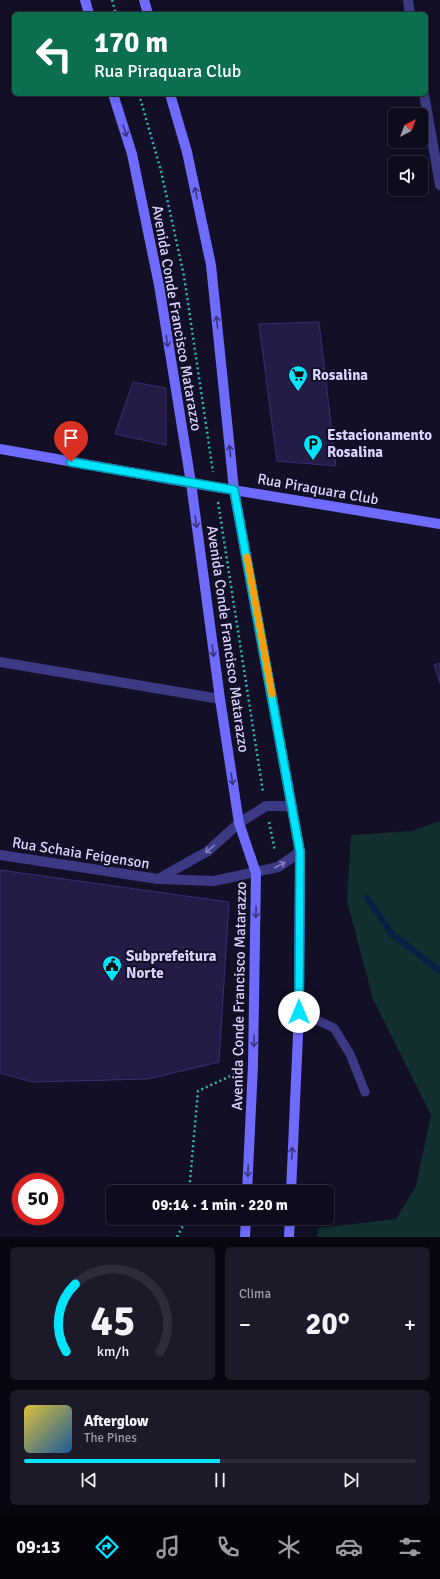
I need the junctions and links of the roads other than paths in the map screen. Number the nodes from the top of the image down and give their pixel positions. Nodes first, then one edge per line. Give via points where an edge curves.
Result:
1 (85, 0) edge
2 (144, 0) edge
3 (408, 0) edge
4 (88, 12) edge
5 (147, 12) edge
6 (410, 12) edge
7 (115, 96) edge
8 (171, 96) edge
9 (424, 96) edge
10 (440, 185) edge
11 (0, 450) edge
12 (191, 483) junction
13 (234, 490) junction
14 (440, 524) edge
15 (0, 662) edge
16 (220, 699) junction
17 (292, 806) junction
18 (239, 823) junction
19 (300, 852) junction
20 (0, 856) edge
21 (256, 872) junction
22 (158, 879) junction
23 (299, 1012) junction
24 (365, 1092) dead end
25 (247, 1185) edge
26 (291, 1185) edge
27 (246, 1225) edge
28 (290, 1225) edge
29 (245, 1237) edge
30 (289, 1237) edge

1 - 4 main road
2 - 5 main road
3 - 6 street
7 -> 12 main road, Avenida Conde Francisco Matarazzo via 132,154 157,278
13 -> 8 main road, Avenida Conde Francisco Matarazzo via 210,265 187,152
9 - 10 street
11 - 12 main road, Rua Piraquara Club
12 - 13 main road, Rua Piraquara Club
12 -> 16 main road, Avenida Conde Francisco Matarazzo
13 - 14 main road, Rua Piraquara Club
13 - 17 main road, Avenida Conde Francisco Matarazzo
15 - 16 street
16 -> 18 main road, Avenida Conde Francisco Matarazzo
17 - 18 street, Rua Schaia Feigenson via 266,806
17 - 19 main road, Avenida Conde Francisco Matarazzo
18 - 21 main road, Avenida Conde Francisco Matarazzo
18 -> 22 street, Rua Schaia Feigenson via 208,851
21 -> 19 street, Rua Schaia Feigenson via 278,867
19 - 23 main road, Avenida Conde Francisco Matarazzo
20 - 22 street, Rua Schaia Feigenson
21 - 22 street, Rua Schaia Feigenson via 214,881
21 -> 25 main road, Avenida Conde Francisco Matarazzo via 254,1065
23 - 24 lane via 334,1028 350,1054
26 -> 23 main road, Avenida Conde Francisco Matarazzo
27 - 29 main road
28 - 30 main road

